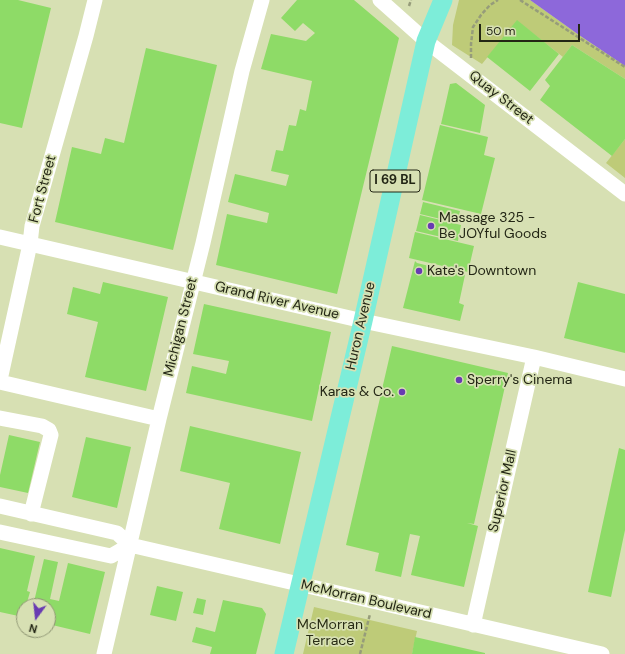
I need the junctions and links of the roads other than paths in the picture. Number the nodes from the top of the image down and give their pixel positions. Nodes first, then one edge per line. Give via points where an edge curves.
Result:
1 (95, 0) edge
2 (262, 0) edge
3 (380, 0) edge
4 (443, 0) edge
5 (426, 41) junction
6 (625, 194) edge
7 (0, 237) edge
8 (30, 244) junction
9 (192, 281) junction
10 (363, 321) junction
11 (534, 357) junction
12 (625, 379) edge
13 (0, 381) edge
14 (0, 418) edge
15 (159, 419) junction
16 (0, 506) edge
17 (31, 514) junction
18 (0, 532) edge
19 (130, 545) junction
20 (300, 585) junction
21 (473, 625) junction
22 (104, 654) edge
23 (284, 654) edge
24 (602, 654) edge

1 - 8 street, Fort Street via 32,226
2 - 9 street, Michigan Street via 242,71
3 - 5 street, Quay Street
4 - 5 main road, Huron Avenue / I 69 BL
5 - 6 street, Quay Street
5 - 10 main road, Huron Avenue / I 69 BL
7 - 8 street, Grand River Avenue
8 - 9 street, Grand River Avenue
8 - 13 street, Fort Street
9 - 10 street, Grand River Avenue
9 - 15 street, Michigan Street
10 - 11 street, Grand River Avenue
10 - 20 main road, Huron Avenue / I 69 BL
11 - 12 street, Grand River Avenue
11 - 21 street, Superior Mall
13 - 15 street
14 - 17 street via 42,426 49,430 51,435
15 - 19 street, Michigan Street
16 - 17 street, McMorran Boulevard
17 - 19 street, McMorran Boulevard via 117,533
18 - 19 street via 111,556
19 - 20 street, McMorran Boulevard
19 - 22 street, Michigan Street
20 - 21 street, McMorran Boulevard
20 - 23 main road, Huron Avenue / I 69 BL
21 - 24 street, McMorran Boulevard

